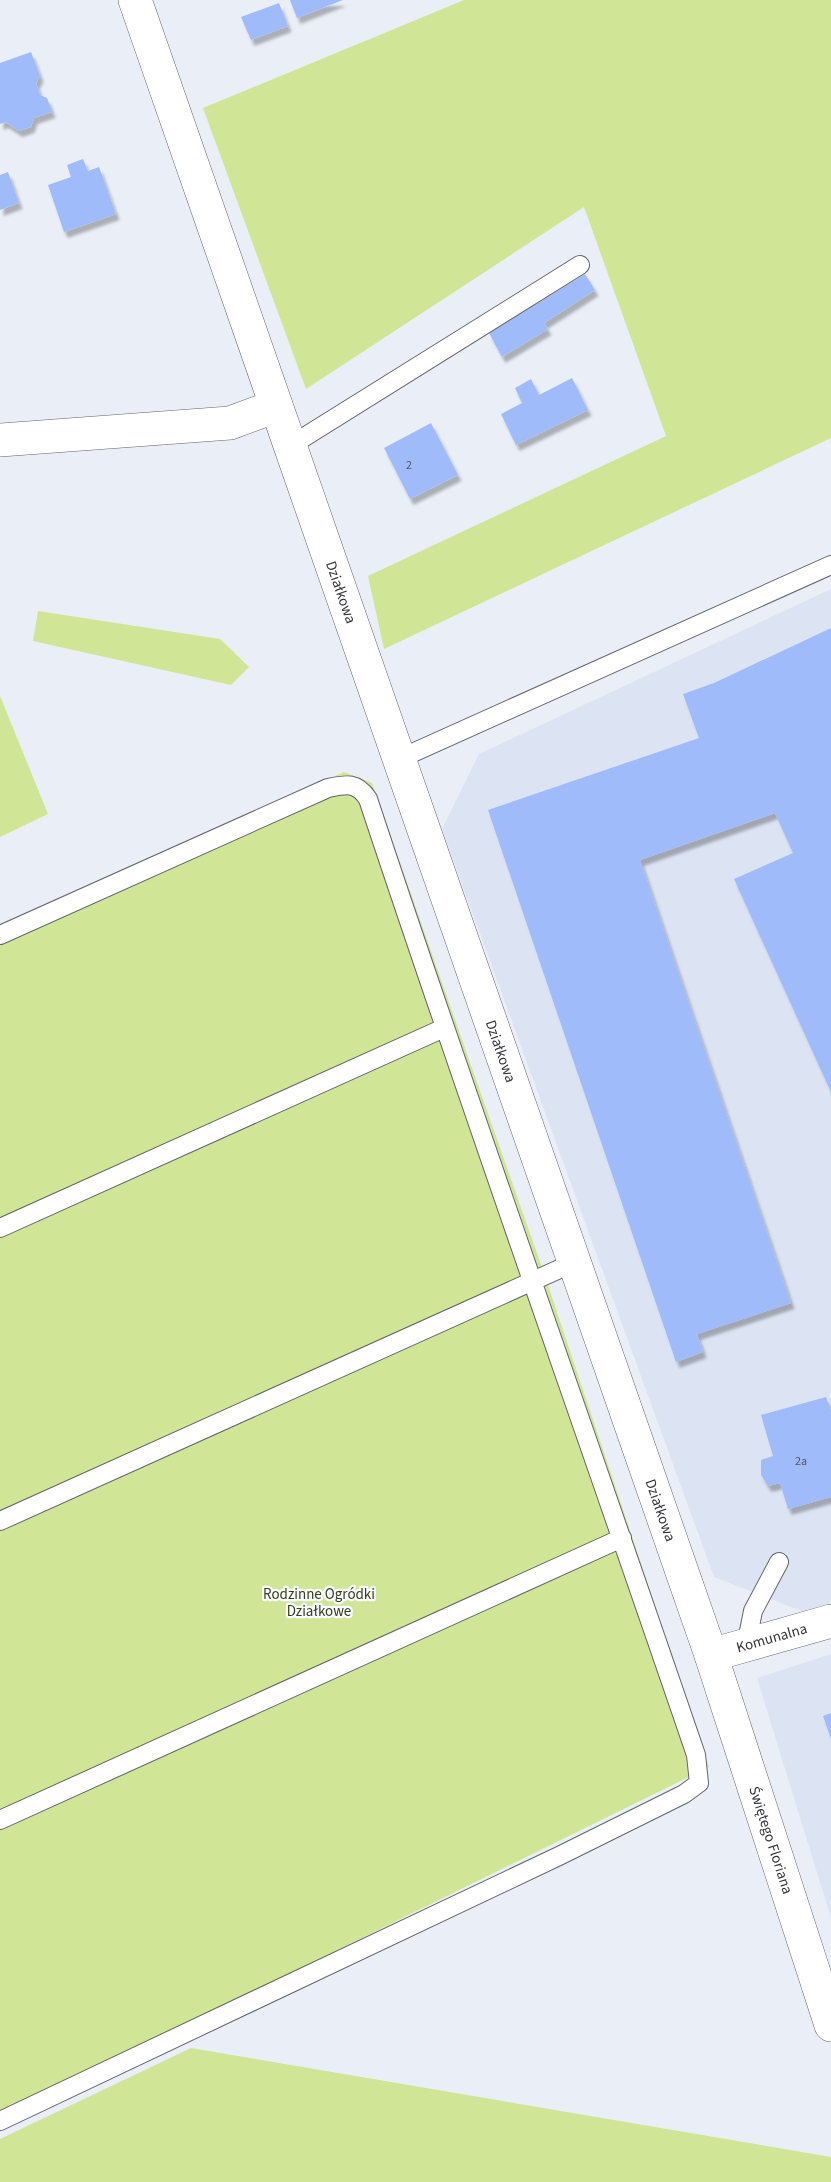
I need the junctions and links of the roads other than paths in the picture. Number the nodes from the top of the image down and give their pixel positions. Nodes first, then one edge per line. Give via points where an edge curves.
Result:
1 (135, 0) edge
2 (580, 265) dead end
3 (276, 406) junction
4 (0, 440) edge
5 (290, 446) junction
6 (831, 565) edge
7 (399, 759) junction
8 (0, 934) edge
9 (444, 1028) junction
10 (0, 1228) edge
11 (575, 1262) junction
12 (533, 1281) junction
13 (0, 1521) edge
14 (622, 1538) junction
15 (779, 1563) dead end
16 (831, 1621) edge
17 (746, 1646) junction
18 (711, 1655) junction
19 (0, 1820) edge
20 (831, 2025) edge
21 (0, 2121) edge

1 - 3 street, Działkowa
2 - 5 lane
3 - 4 street via 230,423
3 - 5 street, Działkowa
5 - 7 street, Działkowa
6 - 7 lane
7 - 11 street, Działkowa
8 - 9 lane via 328,788 350,784 361,789 368,799
9 - 10 lane
9 - 12 lane
11 - 12 lane
11 - 18 street, Działkowa
12 - 13 lane
12 - 14 lane
14 - 19 lane
14 - 21 lane via 696,1755 699,1783 548,1861
15 - 17 lane via 753,1611
16 - 17 street, Komunalna
17 - 18 street, Komunalna
18 - 20 street, Świętego Floriana

